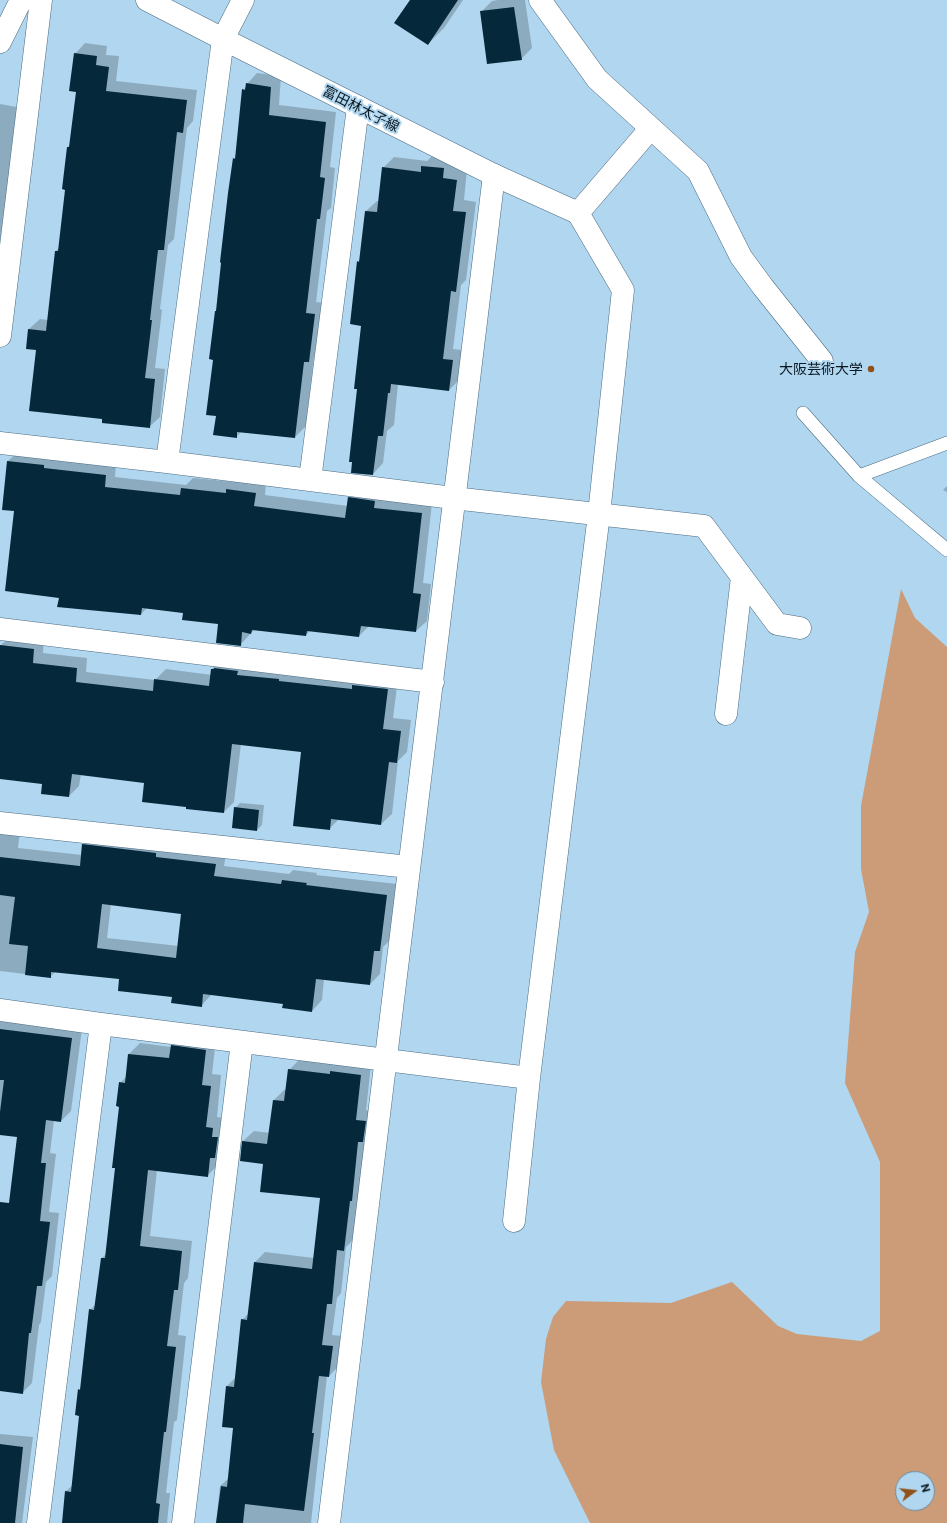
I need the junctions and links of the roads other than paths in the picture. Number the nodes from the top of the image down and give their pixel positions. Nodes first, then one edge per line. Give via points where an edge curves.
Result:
1 (22, 0) edge
2 (41, 0) edge
3 (147, 0) edge
4 (243, 0) edge
5 (540, 0) edge
6 (222, 39) junction
7 (0, 42) edge
8 (358, 107) junction
9 (650, 128) junction
10 (494, 175) junction
11 (578, 213) junction
12 (0, 336) edge
13 (822, 361) dead end
14 (803, 413) dead end
15 (0, 443) edge
16 (947, 444) edge
17 (167, 462) junction
18 (859, 476) junction
19 (310, 480) junction
20 (453, 498) junction
21 (599, 514) junction
22 (947, 550) edge
23 (742, 577) junction
24 (800, 628) dead end
25 (0, 629) edge
26 (433, 682) junction
27 (726, 714) dead end
28 (0, 822) edge
29 (409, 867) junction
30 (0, 1010) edge
31 (101, 1024) junction
32 (242, 1042) junction
33 (385, 1060) junction
34 (529, 1078) junction
35 (514, 1221) dead end
36 (38, 1523) edge
37 (183, 1523) edge
38 (329, 1523) edge

1 - 7 street
2 - 12 street
3 - 6 street, 富田林太子線
4 - 6 street
5 - 9 street via 597,79
6 - 8 street, 富田林太子線
6 - 17 street
8 - 10 street, 富田林太子線
8 - 19 street
9 - 11 street
9 - 13 street via 698,171 741,257
10 - 11 street, 富田林太子線
10 - 20 street
11 - 21 street via 623,290
14 - 18 lane
15 - 17 street
16 - 18 lane
17 - 19 street
18 - 22 lane
19 - 20 street
20 - 21 street
20 - 26 street
21 - 23 street via 704,526
21 - 34 street
23 - 24 street via 777,624
23 - 27 street
25 - 26 street
26 - 29 street
28 - 29 street
29 - 33 street
30 - 31 street
31 - 32 street
31 - 36 street
32 - 33 street
32 - 37 street
33 - 34 street
33 - 38 street
34 - 35 street

